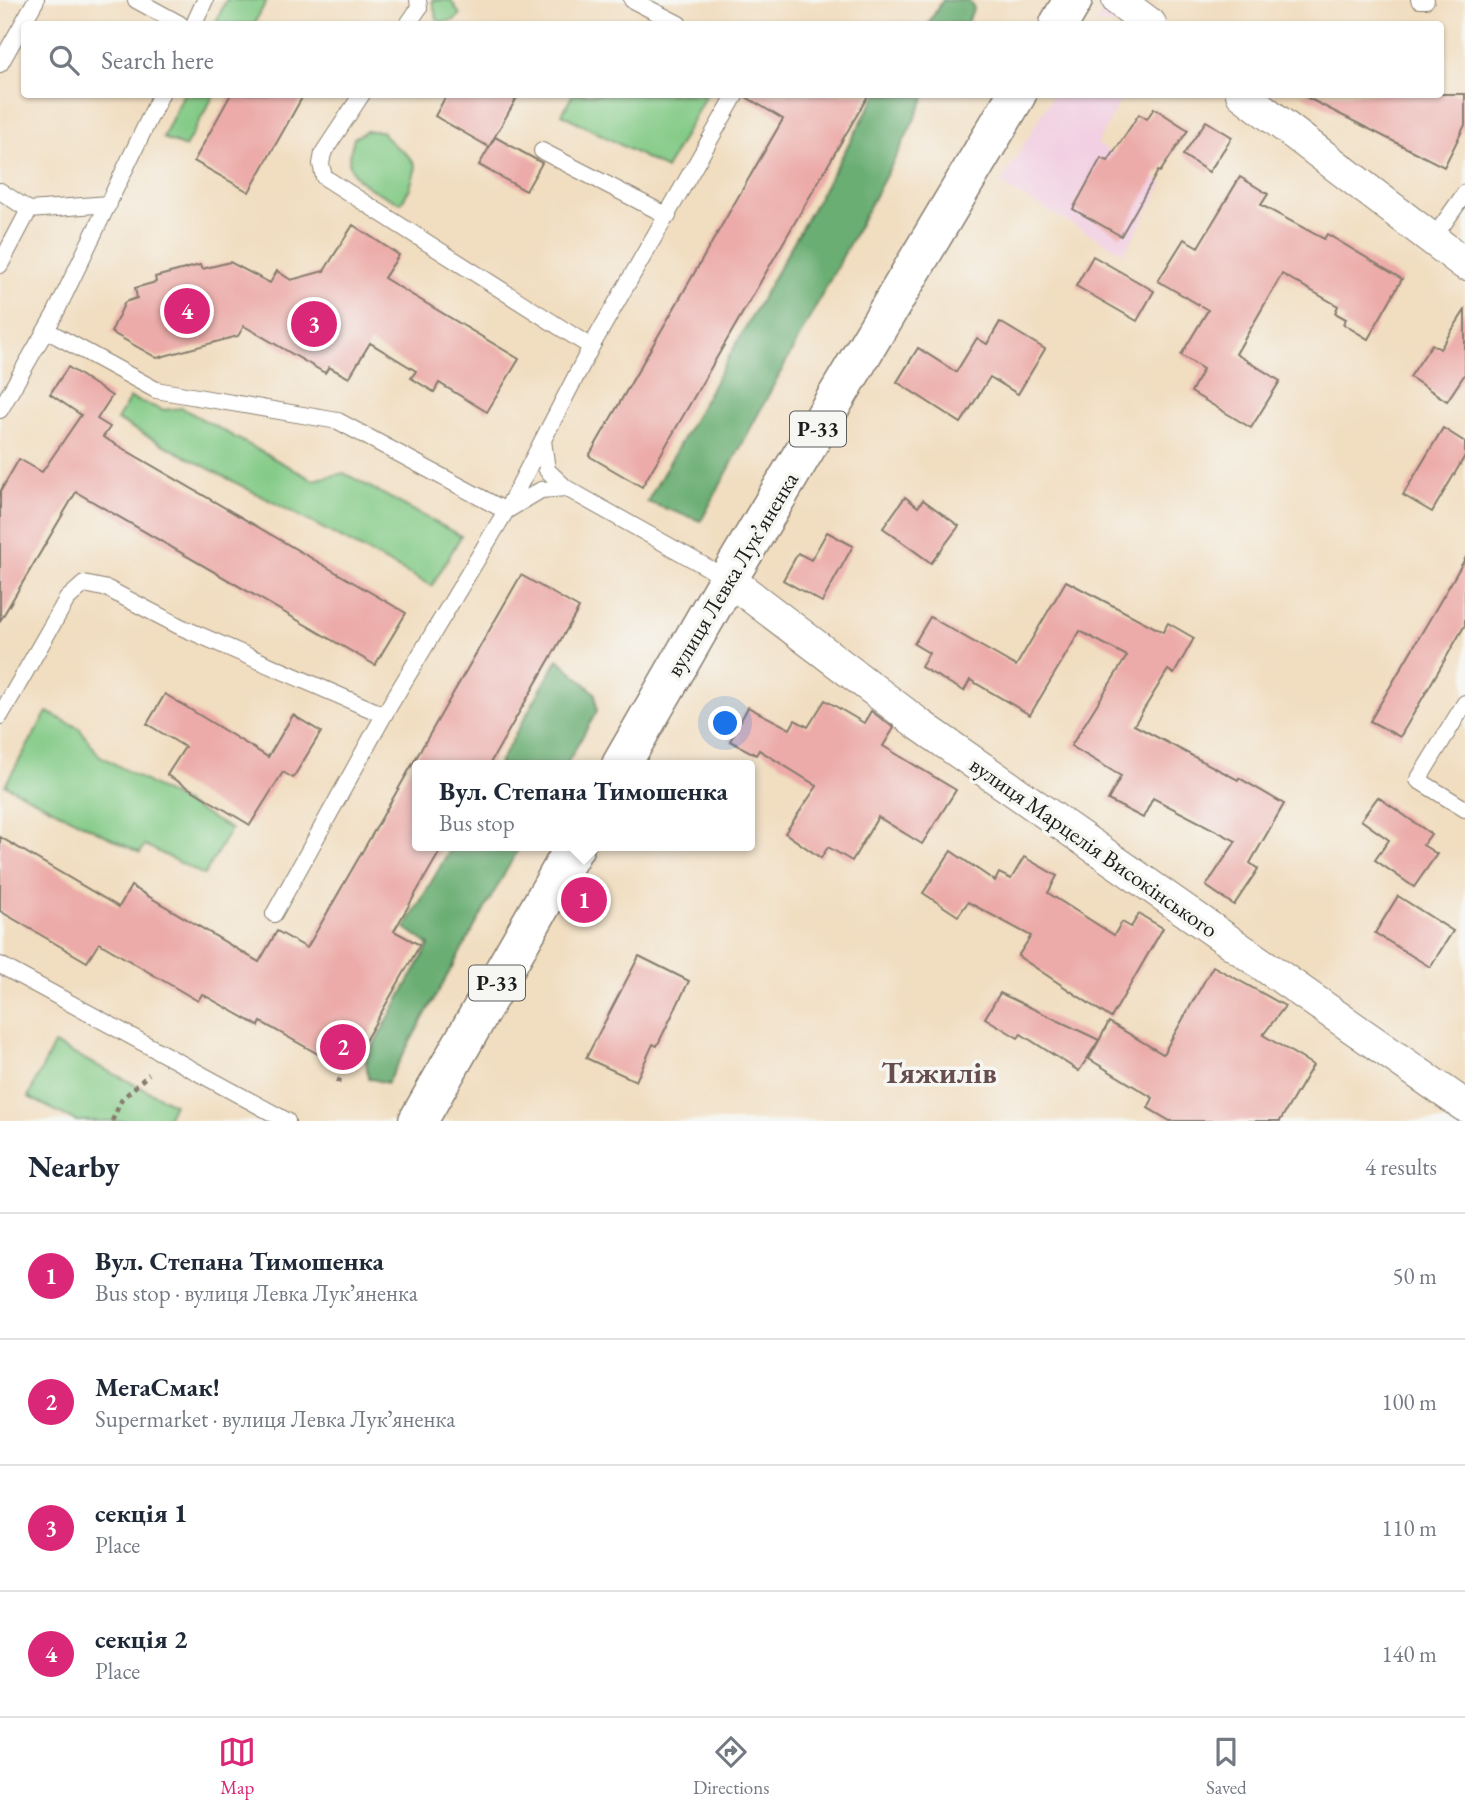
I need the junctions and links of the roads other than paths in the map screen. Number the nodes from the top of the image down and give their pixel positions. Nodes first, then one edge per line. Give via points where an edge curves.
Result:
1 (36, 0) edge
2 (136, 0) edge
3 (205, 0) edge
4 (418, 0) edge
5 (632, 0) edge
6 (1073, 0) edge
7 (1118, 0) edge
8 (1419, 0) edge
9 (1426, 0) edge
10 (24, 21) edge
11 (174, 21) edge
12 (195, 21) edge
13 (410, 21) edge
14 (673, 21) edge
15 (1061, 21) edge
16 (1146, 21) edge
17 (21, 27) edge
18 (0, 64) edge
19 (159, 98) edge
20 (359, 98) edge
21 (734, 98) edge
22 (1015, 98) edge
23 (1247, 98) edge
24 (542, 151) dead end
25 (0, 191) edge
26 (1465, 192) edge
27 (109, 204) junction
28 (29, 210) junction
29 (668, 216) junction
30 (1432, 240) junction
31 (1465, 264) edge
32 (0, 265) edge
33 (46, 330) junction
34 (591, 347) junction
35 (0, 410) edge
36 (543, 440) junction
37 (566, 488) junction
38 (506, 512) junction
39 (728, 579) junction
40 (685, 653) junction
41 (1465, 703) edge
42 (384, 715) junction
43 (0, 716) edge
44 (610, 760) edge
45 (624, 760) edge
46 (1465, 809) edge
47 (572, 851) edge
48 (274, 914) dead end
49 (0, 965) edge
50 (1465, 1106) edge
51 (428, 1116) edge
52 (287, 1121) edge

1 - 10 lane
2 - 11 lane
3 - 12 lane
4 - 13 lane via 419,8
5 - 14 lane
6 - 15 main road
7 - 16 street
8 - 9 lane
17 - 18 lane
19 - 27 lane
20 - 34 lane via 323,153 324,177
21 - 29 lane
22 - 39 main road, вулиця Левка Лукʼяненка / Р-33
23 - 30 street
24 - 29 lane
25 - 28 lane
26 - 30 lane
27 - 28 lane
27 - 33 lane
28 - 32 lane
29 - 34 lane
30 - 31 street
33 - 35 lane
33 - 38 lane via 156,390 338,421
34 - 36 lane
36 - 37 lane via 547,470
36 - 38 lane
37 - 38 lane via 541,490
37 - 39 lane
38 - 42 lane
39 - 40 main road, вулиця Левка Лукʼяненка / Р-33
39 - 50 street, вулиця Марцелія Високінського via 920,725
40 - 44 main road via 650,682
40 - 45 main road, вулиця Левка Лукʼяненка / Р-33
41 - 46 lane via 1418,780
42 - 43 lane via 181,627 108,589 84,584 67,599
42 - 48 lane
47 - 51 main road, Р-33
49 - 52 lane

